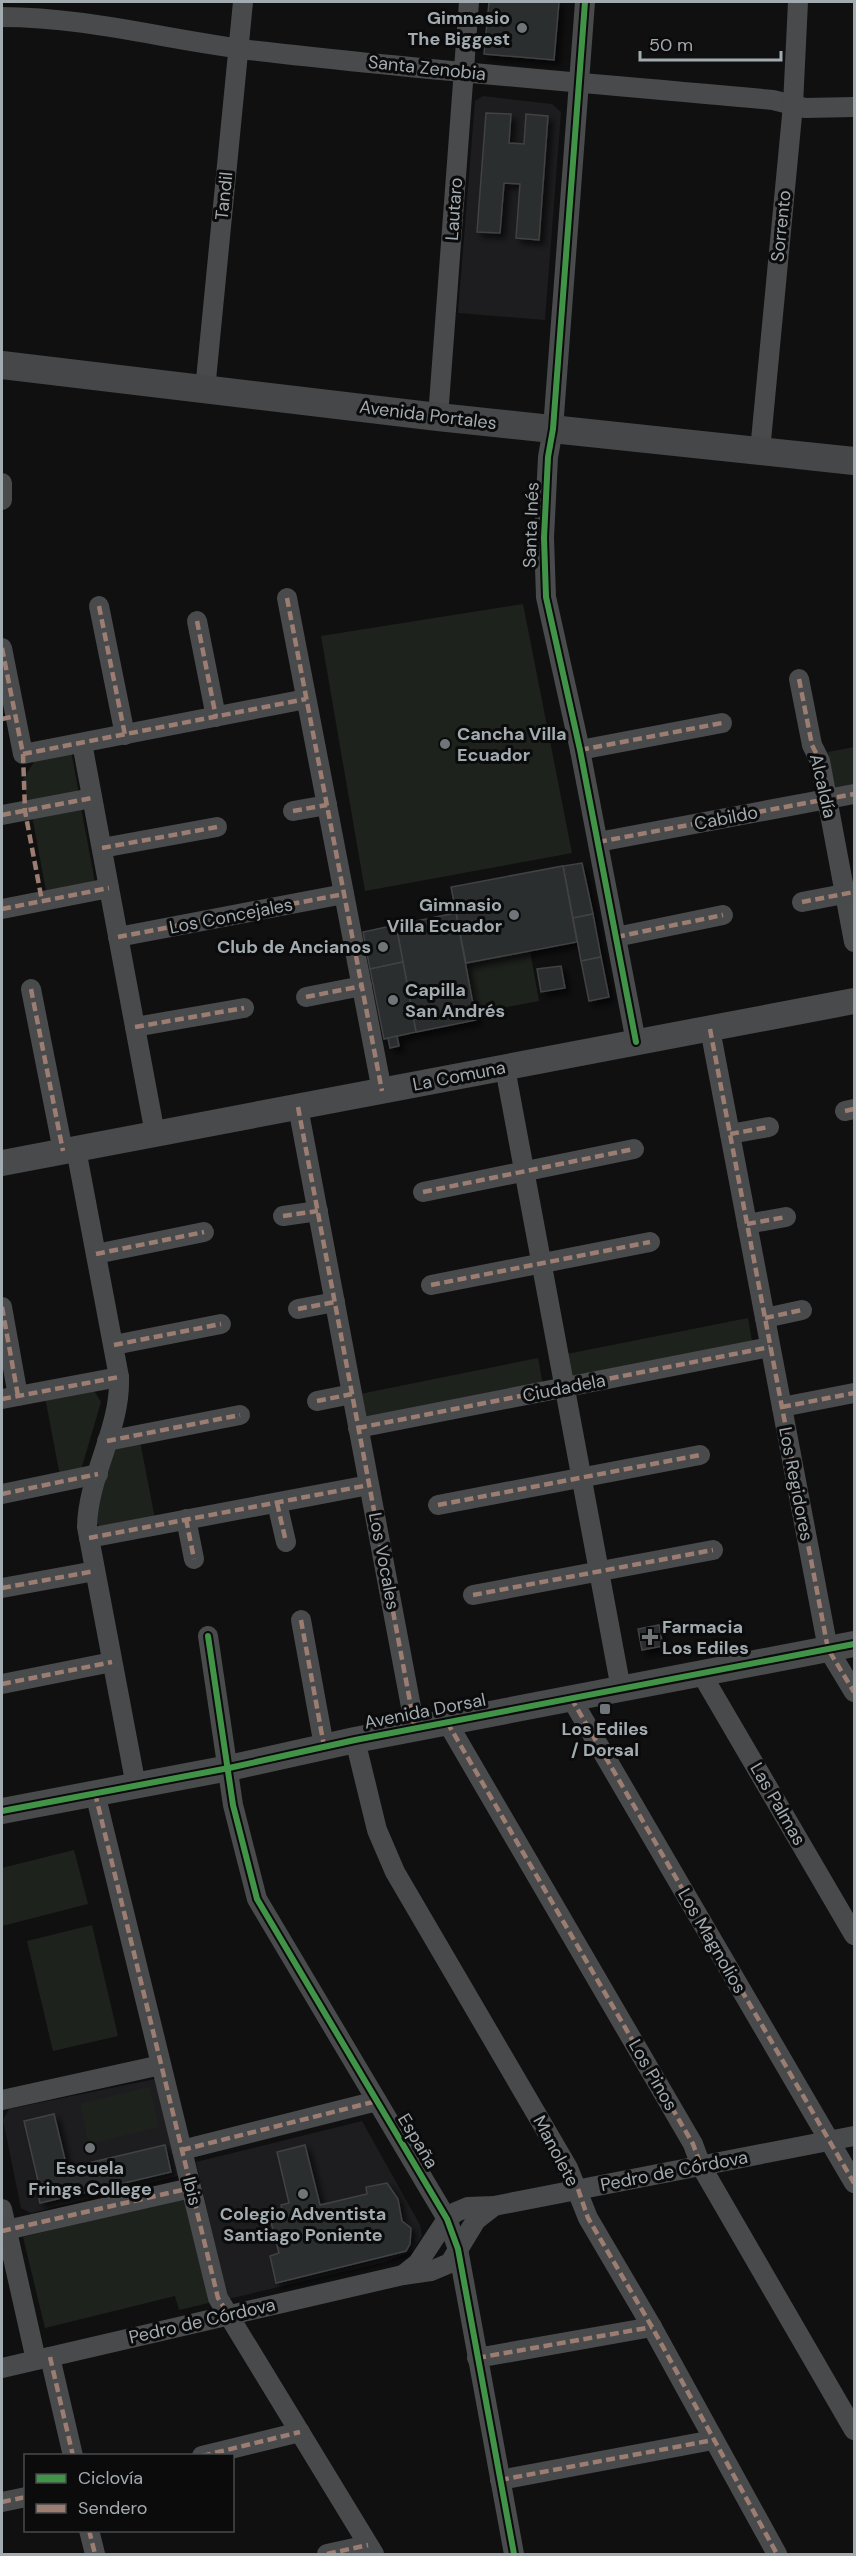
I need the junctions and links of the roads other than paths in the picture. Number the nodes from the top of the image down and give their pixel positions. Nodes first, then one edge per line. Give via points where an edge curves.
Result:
1 (243, 2) edge
2 (469, 2) edge
3 (585, 2) edge
4 (798, 2) edge
5 (58, 10) edge
6 (2, 18) edge
7 (239, 48) junction
8 (464, 73) junction
9 (579, 82) junction
10 (793, 105) junction
11 (855, 107) edge
12 (2, 365) edge
13 (205, 390) junction
14 (438, 417) junction
15 (553, 429) junction
16 (760, 451) junction
17 (855, 461) edge
18 (2, 483) edge
19 (2, 500) edge
20 (287, 598) dead end
21 (99, 606) dead end
22 (197, 621) dead end
23 (2, 648) edge
24 (798, 679) dead end
25 (306, 699) junction
26 (8, 717) edge
27 (216, 717) junction
28 (722, 723) dead end
29 (125, 735) junction
30 (82, 743) junction
31 (580, 750) junction
32 (855, 794) edge
33 (92, 798) junction
34 (827, 799) junction
35 (327, 805) junction
36 (293, 811) dead end
37 (2, 815) edge
38 (217, 826) dead end
39 (598, 843) junction
40 (102, 848) junction
41 (109, 888) junction
42 (850, 893) edge
43 (344, 894) junction
44 (802, 902) dead end
45 (2, 909) edge
46 (723, 915) dead end
47 (118, 937) junction
48 (616, 937) junction
49 (855, 942) edge
50 (362, 986) junction
51 (30, 989) dead end
52 (306, 998) dead end
53 (855, 1001) edge
54 (244, 1008) dead end
55 (135, 1027) junction
56 (710, 1029) junction
57 (636, 1042) junction
58 (505, 1068) junction
59 (382, 1091) junction
60 (298, 1107) junction
61 (769, 1127) dead end
62 (155, 1134) junction
63 (730, 1134) junction
64 (634, 1149) dead end
65 (70, 1150) junction
66 (2, 1163) edge
67 (524, 1172) junction
68 (423, 1192) dead end
69 (318, 1210) junction
70 (283, 1216) dead end
71 (786, 1217) dead end
72 (747, 1224) junction
73 (204, 1232) dead end
74 (650, 1242) dead end
75 (96, 1254) junction
76 (541, 1263) junction
77 (431, 1285) dead end
78 (335, 1302) junction
79 (2, 1307) edge
80 (298, 1309) dead end
81 (802, 1310) dead end
82 (765, 1318) junction
83 (221, 1324) dead end
84 (114, 1345) junction
85 (770, 1347) junction
86 (119, 1377) junction
87 (564, 1388) junction
88 (855, 1393) edge
89 (352, 1394) junction
90 (10, 1397) edge
91 (317, 1401) dead end
92 (782, 1407) junction
93 (240, 1415) dead end
94 (358, 1428) junction
95 (107, 1441) junction
96 (700, 1455) dead end
97 (98, 1474) junction
98 (581, 1478) junction
99 (369, 1485) junction
100 (2, 1494) edge
101 (277, 1503) junction
102 (438, 1505) dead end
103 (186, 1520) junction
104 (89, 1538) junction
105 (286, 1542) dead end
106 (714, 1550) dead end
107 (194, 1559) dead end
108 (95, 1571) junction
109 (599, 1571) junction
110 (2, 1588) edge
111 (473, 1595) dead end
112 (301, 1620) dead end
113 (208, 1636) dead end
114 (855, 1644) edge
115 (828, 1649) junction
116 (112, 1662) junction
117 (701, 1674) junction
118 (2, 1684) edge
119 (621, 1689) junction
120 (855, 1692) edge
121 (571, 1698) junction
122 (447, 1722) junction
123 (415, 1728) junction
124 (355, 1740) junction
125 (324, 1746) junction
126 (229, 1768) junction
127 (136, 1786) junction
128 (95, 1793) junction
129 (2, 1811) edge
130 (855, 1935) edge
131 (161, 2065) junction
132 (2, 2100) edge
133 (377, 2101) junction
134 (855, 2136) edge
135 (830, 2141) junction
136 (182, 2151) junction
137 (701, 2166) junction
138 (855, 2183) edge
139 (191, 2188) junction
140 (578, 2189) junction
141 (494, 2206) junction
142 (2, 2209) edge
143 (447, 2219) junction
144 (4, 2231) edge
145 (458, 2249) junction
146 (403, 2275) junction
147 (229, 2315) junction
148 (652, 2327) junction
149 (477, 2358) junction
150 (43, 2359) junction
151 (2, 2368) edge
152 (855, 2430) edge
153 (300, 2433) junction
154 (714, 2440) junction
155 (72, 2454) edge
156 (211, 2454) edge
157 (500, 2480) junction
158 (24, 2497) edge
159 (2, 2502) edge
160 (90, 2532) edge
161 (371, 2550) edge
162 (95, 2554) edge
163 (327, 2554) edge
164 (514, 2554) edge
165 (777, 2554) edge

1 - 7 street, Tandil
2 - 8 street, Lautaro
3 - 9 street, Santa Inés
4 - 10 street, Sorrento
5 - 6 street, Santa Zenobia
5 - 7 street, Santa Zenobia
7 - 8 street, Santa Zenobia
7 - 13 street, Tandil
8 - 9 street, Santa Zenobia
8 - 14 street, Lautaro
9 - 10 street, Santa Zenobia
9 - 15 street, Santa Inés
10 - 11 street, Santa Zenobia
10 - 16 street, Sorrento
12 - 13 main road, Avenida Portales
13 - 14 main road, Avenida Portales
14 - 15 main road, Avenida Portales
15 - 16 main road, Avenida Portales
15 - 31 street, Santa Inés via 548,457 544,572 550,622
16 - 17 main road, Avenida Portales
18 - 19 street
20 - 25 street
21 - 29 street
22 - 27 street
23 - 26 street
24 - 34 street, Alcaldía
25 - 27 street
25 - 35 street
26 - 30 street via 23,754
27 - 29 street
28 - 31 street
29 - 30 street
30 - 33 street
31 - 39 street, Santa Inés
32 - 34 street, Cabildo
33 - 37 street
33 - 40 street
34 - 39 street, Cabildo
34 - 42 street, Alcaldía
35 - 36 street
35 - 43 street
38 - 40 street
39 - 48 street, Santa Inés
40 - 41 street
41 - 45 street
41 - 47 street
42 - 44 street
42 - 49 street, Alcaldía
43 - 47 street, Los Concejales
43 - 50 street
46 - 48 street
47 - 55 street
48 - 57 street, Santa Inés
50 - 52 street
50 - 59 street
51 - 65 street
53 - 56 street, La Comuna
54 - 55 street
55 - 62 street
56 - 57 street, La Comuna
56 - 63 street, Los Regidores
57 - 58 street, La Comuna
58 - 59 street, La Comuna
58 - 67 street
59 - 60 street, La Comuna
60 - 62 street, La Comuna
60 - 69 street, Los Vocales
61 - 63 street
62 - 65 street, La Comuna
63 - 72 street, Los Regidores
64 - 67 street
65 - 66 street, La Comuna
65 - 75 street
67 - 68 street
67 - 76 street
69 - 70 street
69 - 78 street, Los Vocales
71 - 72 street
72 - 82 street, Los Regidores
73 - 75 street
74 - 76 street
75 - 84 street
76 - 77 street
76 - 87 street
78 - 80 street
78 - 89 street, Los Vocales
79 - 90 street
81 - 82 street
82 - 85 street, Los Regidores
83 - 84 street
84 - 86 street
85 - 87 street, Ciudadela
85 - 92 street, Los Regidores
86 - 90 street
86 - 95 street
87 - 94 street, Ciudadela
87 - 98 street
88 - 92 street
89 - 91 street
89 - 94 street, Los Vocales
92 - 115 street, Los Regidores
93 - 95 street
94 - 99 street, Los Vocales
95 - 97 street
96 - 98 street
97 - 100 street
97 - 104 street via 89,1506
98 - 102 street
98 - 109 street
99 - 101 street
99 - 123 street, Los Vocales
101 - 103 street
101 - 105 street
103 - 104 street
103 - 107 street
104 - 108 street
106 - 109 street
108 - 110 street
108 - 116 street
109 - 111 street
109 - 119 street
112 - 125 street
113 - 126 street, España
114 - 115 street, Avenida Dorsal
115 - 117 street, Avenida Dorsal
115 - 120 street
116 - 118 street
116 - 127 street
117 - 119 street, Avenida Dorsal
117 - 130 street, Las Palmas
119 - 121 street, Avenida Dorsal
121 - 122 street, Avenida Dorsal
121 - 135 street, Los Magnolios
122 - 123 street, Avenida Dorsal
122 - 137 street, Los Pinos via 693,2144
123 - 124 street, Avenida Dorsal
124 - 125 street, Avenida Dorsal
124 - 140 street, Manolete via 388,1859
125 - 126 street, Avenida Dorsal
126 - 127 street, Avenida Dorsal
126 - 133 street, España via 233,1805 258,1899
127 - 128 street, Avenida Dorsal
128 - 129 street, Avenida Dorsal
128 - 131 street, Ibis
131 - 132 street
131 - 136 street, Ibis
133 - 136 street
133 - 143 street, España
134 - 135 street, Pedro de Córdova
135 - 137 street, Pedro de Córdova
135 - 138 street, Los Magnolios
136 - 139 street, Ibis
137 - 140 street, Pedro de Córdova
137 - 152 street, Los Pinos
139 - 144 street
139 - 147 street, Ibis via 218,2298
140 - 141 street, Pedro de Córdova
140 - 148 street, Manolete via 588,2218
141 - 143 street, Pedro de Córdova via 468,2207
141 - 145 street, Pedro de Córdova via 476,2220
142 - 144 street
143 - 145 street, España
143 - 146 street via 418,2263
144 - 150 street
145 - 146 street, Pedro de Córdova via 450,2263 441,2268
145 - 149 street, España
146 - 147 street, Pedro de Córdova
147 - 150 street, Pedro de Córdova
147 - 153 street, Ibis
148 - 149 street
148 - 154 street, Manolete
149 - 157 street, España
150 - 151 street, Pedro de Córdova
150 - 155 street
153 - 156 street
153 - 161 street, Ibis
154 - 157 street
154 - 165 street, Manolete
157 - 164 street, España
158 - 159 street
160 - 162 street
161 - 163 street

